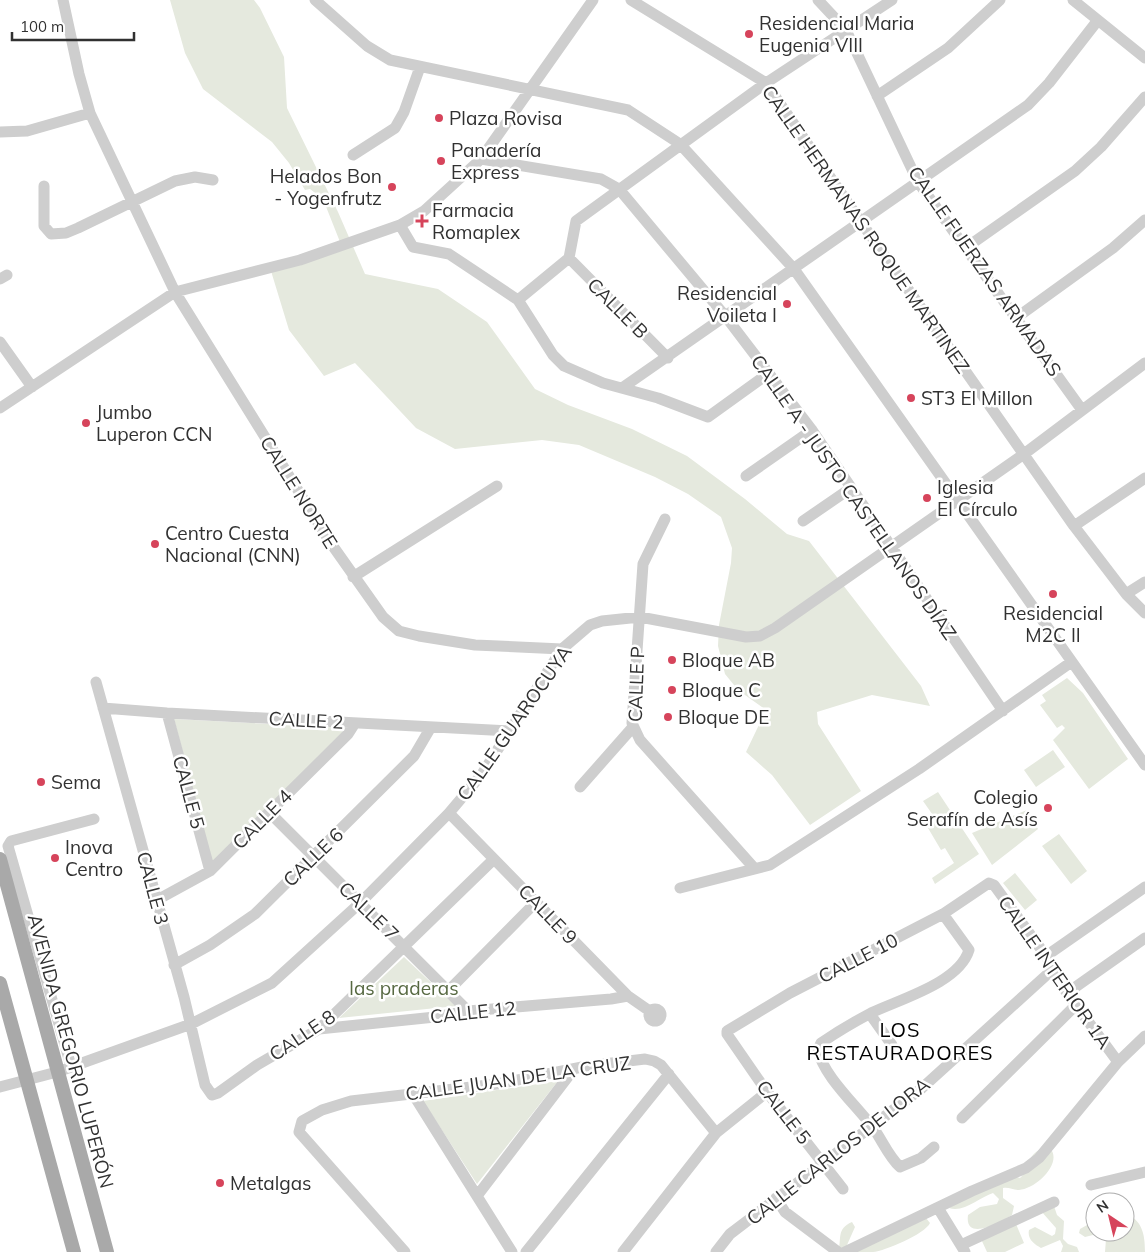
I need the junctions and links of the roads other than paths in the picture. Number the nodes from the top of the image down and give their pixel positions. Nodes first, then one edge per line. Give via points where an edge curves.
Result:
1 (63, 0) edge
2 (315, 0) edge
3 (593, 0) edge
4 (631, 0) edge
5 (818, 0) edge
6 (892, 0) edge
7 (1000, 0) edge
8 (1073, 0) edge
9 (1098, 20) junction
10 (846, 30) junction
11 (1145, 58) edge
12 (420, 67) junction
13 (766, 83) junction
14 (531, 89) junction
15 (877, 96) junction
16 (1145, 97) edge
17 (90, 113) junction
18 (0, 132) edge
19 (680, 144) junction
20 (353, 155) dead end
21 (482, 159) junction
22 (213, 180) dead end
23 (918, 182) junction
24 (44, 186) dead end
25 (619, 189) junction
26 (132, 201) junction
27 (1145, 220) edge
28 (861, 222) junction
29 (400, 225) junction
30 (967, 247) junction
31 (568, 258) junction
32 (794, 268) junction
33 (175, 292) junction
34 (518, 300) junction
35 (726, 317) junction
36 (1016, 318) junction
37 (0, 342) edge
38 (668, 358) junction
39 (1145, 363) edge
40 (769, 373) junction
41 (32, 387) junction
42 (622, 388) junction
43 (0, 408) edge
44 (1082, 410) junction
45 (812, 430) junction
46 (1024, 454) junction
47 (746, 476) dead end
48 (1145, 478) edge
49 (497, 486) dead end
50 (851, 488) junction
51 (958, 500) junction
52 (665, 519) dead end
53 (803, 521) dead end
54 (1074, 526) junction
55 (891, 547) junction
56 (353, 576) junction
57 (1145, 582) edge
58 (1126, 594) junction
59 (1145, 614) edge
60 (640, 616) junction
61 (562, 649) junction
62 (1070, 663) junction
63 (96, 682) dead end
64 (104, 708) junction
65 (1003, 711) junction
66 (167, 713) junction
67 (355, 723) junction
68 (431, 727) junction
69 (633, 727) junction
70 (510, 731) junction
71 (1145, 765) edge
72 (580, 787) dead end
73 (269, 812) junction
74 (449, 814) junction
75 (94, 818) dead end
76 (314, 857) junction
77 (0, 859) edge
78 (494, 859) junction
79 (755, 869) junction
80 (210, 872) junction
81 (992, 883) joint
82 (1145, 887) edge
83 (680, 888) dead end
84 (157, 900) junction
85 (536, 902) junction
86 (360, 903) junction
87 (943, 914) junction
88 (1145, 938) edge
89 (404, 946) junction
90 (1046, 956) junction
91 (174, 965) junction
92 (1051, 971) junction
93 (0, 983) edge
94 (448, 991) junction
95 (1067, 993) junction
96 (628, 996) junction
97 (1076, 1005) junction
98 (468, 1011) junction
99 (651, 1012) dead end
100 (870, 1014) junction
101 (191, 1024) junction
102 (319, 1028) junction
103 (727, 1034) joint
104 (1145, 1036) edge
105 (892, 1045) dead end
106 (1118, 1062) junction
107 (72, 1066) junction
108 (574, 1069) junction
109 (57, 1072) junction
110 (669, 1074) junction
111 (26, 1080) junction
112 (0, 1087) edge
113 (767, 1092) junction
114 (210, 1094) joint
115 (414, 1094) junction
116 (962, 1118) dead end
117 (872, 1127) junction
118 (716, 1133) junction
119 (934, 1147) dead end
120 (823, 1163) junction
121 (1145, 1172) edge
122 (1090, 1185) dead end
123 (843, 1189) dead end
124 (477, 1196) junction
125 (776, 1198) junction
126 (1054, 1202) dead end
127 (938, 1208) junction
128 (963, 1248) edge
129 (74, 1252) edge
130 (107, 1252) edge
131 (406, 1252) edge
132 (512, 1252) edge
133 (526, 1252) edge
134 (623, 1252) edge
135 (716, 1252) edge
136 (838, 1252) edge
137 (845, 1252) edge

1 - 17 street, CALLE NORTE via 78,74
2 - 12 street via 378,54
3 - 14 street
4 - 13 street, CALLE HERMANAS ROQUE MARTINEZ
5 - 10 street, CALLE FUERZAS ARMADAS
6 - 10 street
7 - 15 street via 963,36
8 - 9 street
9 - 11 street
9 - 23 street via 1038,96
10 - 13 street
10 - 15 street, CALLE FUERZAS ARMADAS
12 - 14 street
12 - 20 street via 404,112 394,128
13 - 19 street
13 - 28 street, CALLE HERMANAS ROQUE MARTINEZ
14 - 19 street via 628,110
14 - 21 street
15 - 23 street, CALLE FUERZAS ARMADAS
16 - 30 street via 1075,171
17 - 18 street via 27,131
17 - 26 street, CALLE NORTE
19 - 25 street
19 - 32 street
21 - 25 street, CALLE A - JUSTO CASTELLANOS DÍAZ via 601,179
21 - 29 street via 439,200
22 - 26 street via 175,181
23 - 28 street
23 - 30 street, CALLE FUERZAS ARMADAS
24 - 26 street via 44,226 51,234 66,233
25 - 31 street via 576,221
25 - 35 street, CALLE A - JUSTO CASTELLANOS DÍAZ
26 - 33 street, CALLE NORTE
27 - 36 street
28 - 32 street
28 - 46 street, CALLE HERMANAS ROQUE MARTINEZ
29 - 33 street via 300,260
29 - 34 street via 413,247 449,254
30 - 36 street, CALLE FUERZAS ARMADAS
31 - 34 street
31 - 38 street, CALLE B
32 - 35 street
32 - 51 street
33 - 41 street
33 - 56 street, CALLE NORTE
34 - 42 street via 553,355 564,366
35 - 38 street
35 - 40 street, CALLE A - JUSTO CASTELLANOS DÍAZ
36 - 44 street, CALLE FUERZAS ARMADAS
37 - 41 street
38 - 42 street
39 - 44 street, CALLE GUAROCUYA
40 - 42 street via 708,417
40 - 45 street, CALLE A - JUSTO CASTELLANOS DÍAZ
41 - 43 street
44 - 46 street, CALLE GUAROCUYA
45 - 47 street
45 - 50 street, CALLE A - JUSTO CASTELLANOS DÍAZ
46 - 51 street, CALLE GUAROCUYA
46 - 54 street, CALLE HERMANAS ROQUE MARTINEZ
48 - 54 street
49 - 56 street
50 - 53 street
50 - 55 street, CALLE A - JUSTO CASTELLANOS DÍAZ
51 - 55 street, CALLE GUAROCUYA
51 - 62 street
52 - 60 street, CALLE P via 643,564
54 - 58 street, CALLE HERMANAS ROQUE MARTINEZ
55 - 60 street, CALLE GUAROCUYA via 760,636 746,638
55 - 65 street, CALLE A - JUSTO CASTELLANOS DÍAZ
56 - 61 street, CALLE NORTE via 383,617 399,631 475,644
57 - 58 street
58 - 59 street, CALLE HERMANAS ROQUE MARTINEZ
60 - 61 street, CALLE GUAROCUYA via 602,621 590,626
60 - 69 street, CALLE P via 633,684
61 - 70 street, CALLE GUAROCUYA
62 - 65 street
62 - 71 street
63 - 64 street, CALLE 3
64 - 66 street, CALLE 2
64 - 84 street, CALLE 3
65 - 79 street via 770,865
66 - 67 street, CALLE 2
66 - 80 street, CALLE 5
67 - 68 street, CALLE 2
67 - 73 street, CALLE 4 via 348,734
68 - 70 street, CALLE 2
68 - 76 street, CALLE 6 via 414,756
69 - 72 street
69 - 79 street, CALLE P via 640,740
70 - 74 street, CALLE GUAROCUYA via 482,774
73 - 76 street, CALLE 7
73 - 80 street, CALLE 4
74 - 78 street, CALLE 9
74 - 86 street, CALLE GUAROCUYA
75 - 107 street via 11,841 8,846
76 - 86 street, CALLE 7
76 - 91 street, CALLE 6 via 234,930
77 - 109 main road, AVENIDA GREGORIO LUPERÓN
78 - 85 street, CALLE 9
78 - 89 street, CALLE 8
79 - 83 street
80 - 84 street, CALLE 4
81 - 87 street, CALLE 10
81 - 90 street, CALLE INTERIOR 1A
82 - 90 street
84 - 91 street, CALLE 3
85 - 94 street
85 - 96 street, CALLE 9
86 - 89 street, CALLE 7
86 - 101 street, CALLE GUAROCUYA via 272,983
87 - 100 street via 969,950 967,955 944,979
87 - 103 street, CALLE 10 via 790,993 729,1028
88 - 95 street
89 - 94 street, CALLE 7
89 - 102 street, CALLE 8
90 - 92 street, CALLE INTERIOR 1A
91 - 101 street, CALLE 3
92 - 95 street, CALLE INTERIOR 1A
92 - 117 street, CALLE CARLOS DE LORA via 922,1088
93 - 111 main road
94 - 98 street, CALLE 7
95 - 97 street, CALLE INTERIOR 1A
96 - 98 street, CALLE 12
96 - 99 street, CALLE 9
97 - 106 street, CALLE INTERIOR 1A
97 - 116 street
98 - 102 street, CALLE 12
100 - 105 street
100 - 117 street via 822,1043 818,1050 819,1058 830,1074
101 - 107 street, CALLE GUAROCUYA
101 - 114 street, CALLE 3
102 - 114 street, CALLE 8 via 218,1093
103 - 113 street, CALLE 5
104 - 106 street
106 - 127 street via 1039,1158 1026,1168
107 - 109 street, CALLE GUAROCUYA
108 - 110 street, CALLE JUAN DE LA CRUZ via 645,1059 654,1061
108 - 115 street, CALLE JUAN DE LA CRUZ via 497,1084
108 - 124 street
109 - 111 street, CALLE GUAROCUYA
109 - 130 main road, AVENIDA GREGORIO LUPERÓN
110 - 118 street, CALLE JUAN DE LA CRUZ
110 - 133 street
111 - 112 street, CALLE GUAROCUYA
111 - 129 main road
113 - 118 street
113 - 120 street, CALLE 5
115 - 124 street
115 - 131 street, CALLE JUAN DE LA CRUZ via 334,1106 302,1122 299,1132
117 - 119 street via 900,1167 921,1158
117 - 120 street, CALLE CARLOS DE LORA
118 - 134 street
120 - 123 street, CALLE 5
120 - 125 street, CALLE CARLOS DE LORA
121 - 122 street
124 - 132 street
125 - 135 street, CALLE CARLOS DE LORA via 730,1234
125 - 136 street via 784,1212
126 - 128 street
127 - 128 street
127 - 137 street

